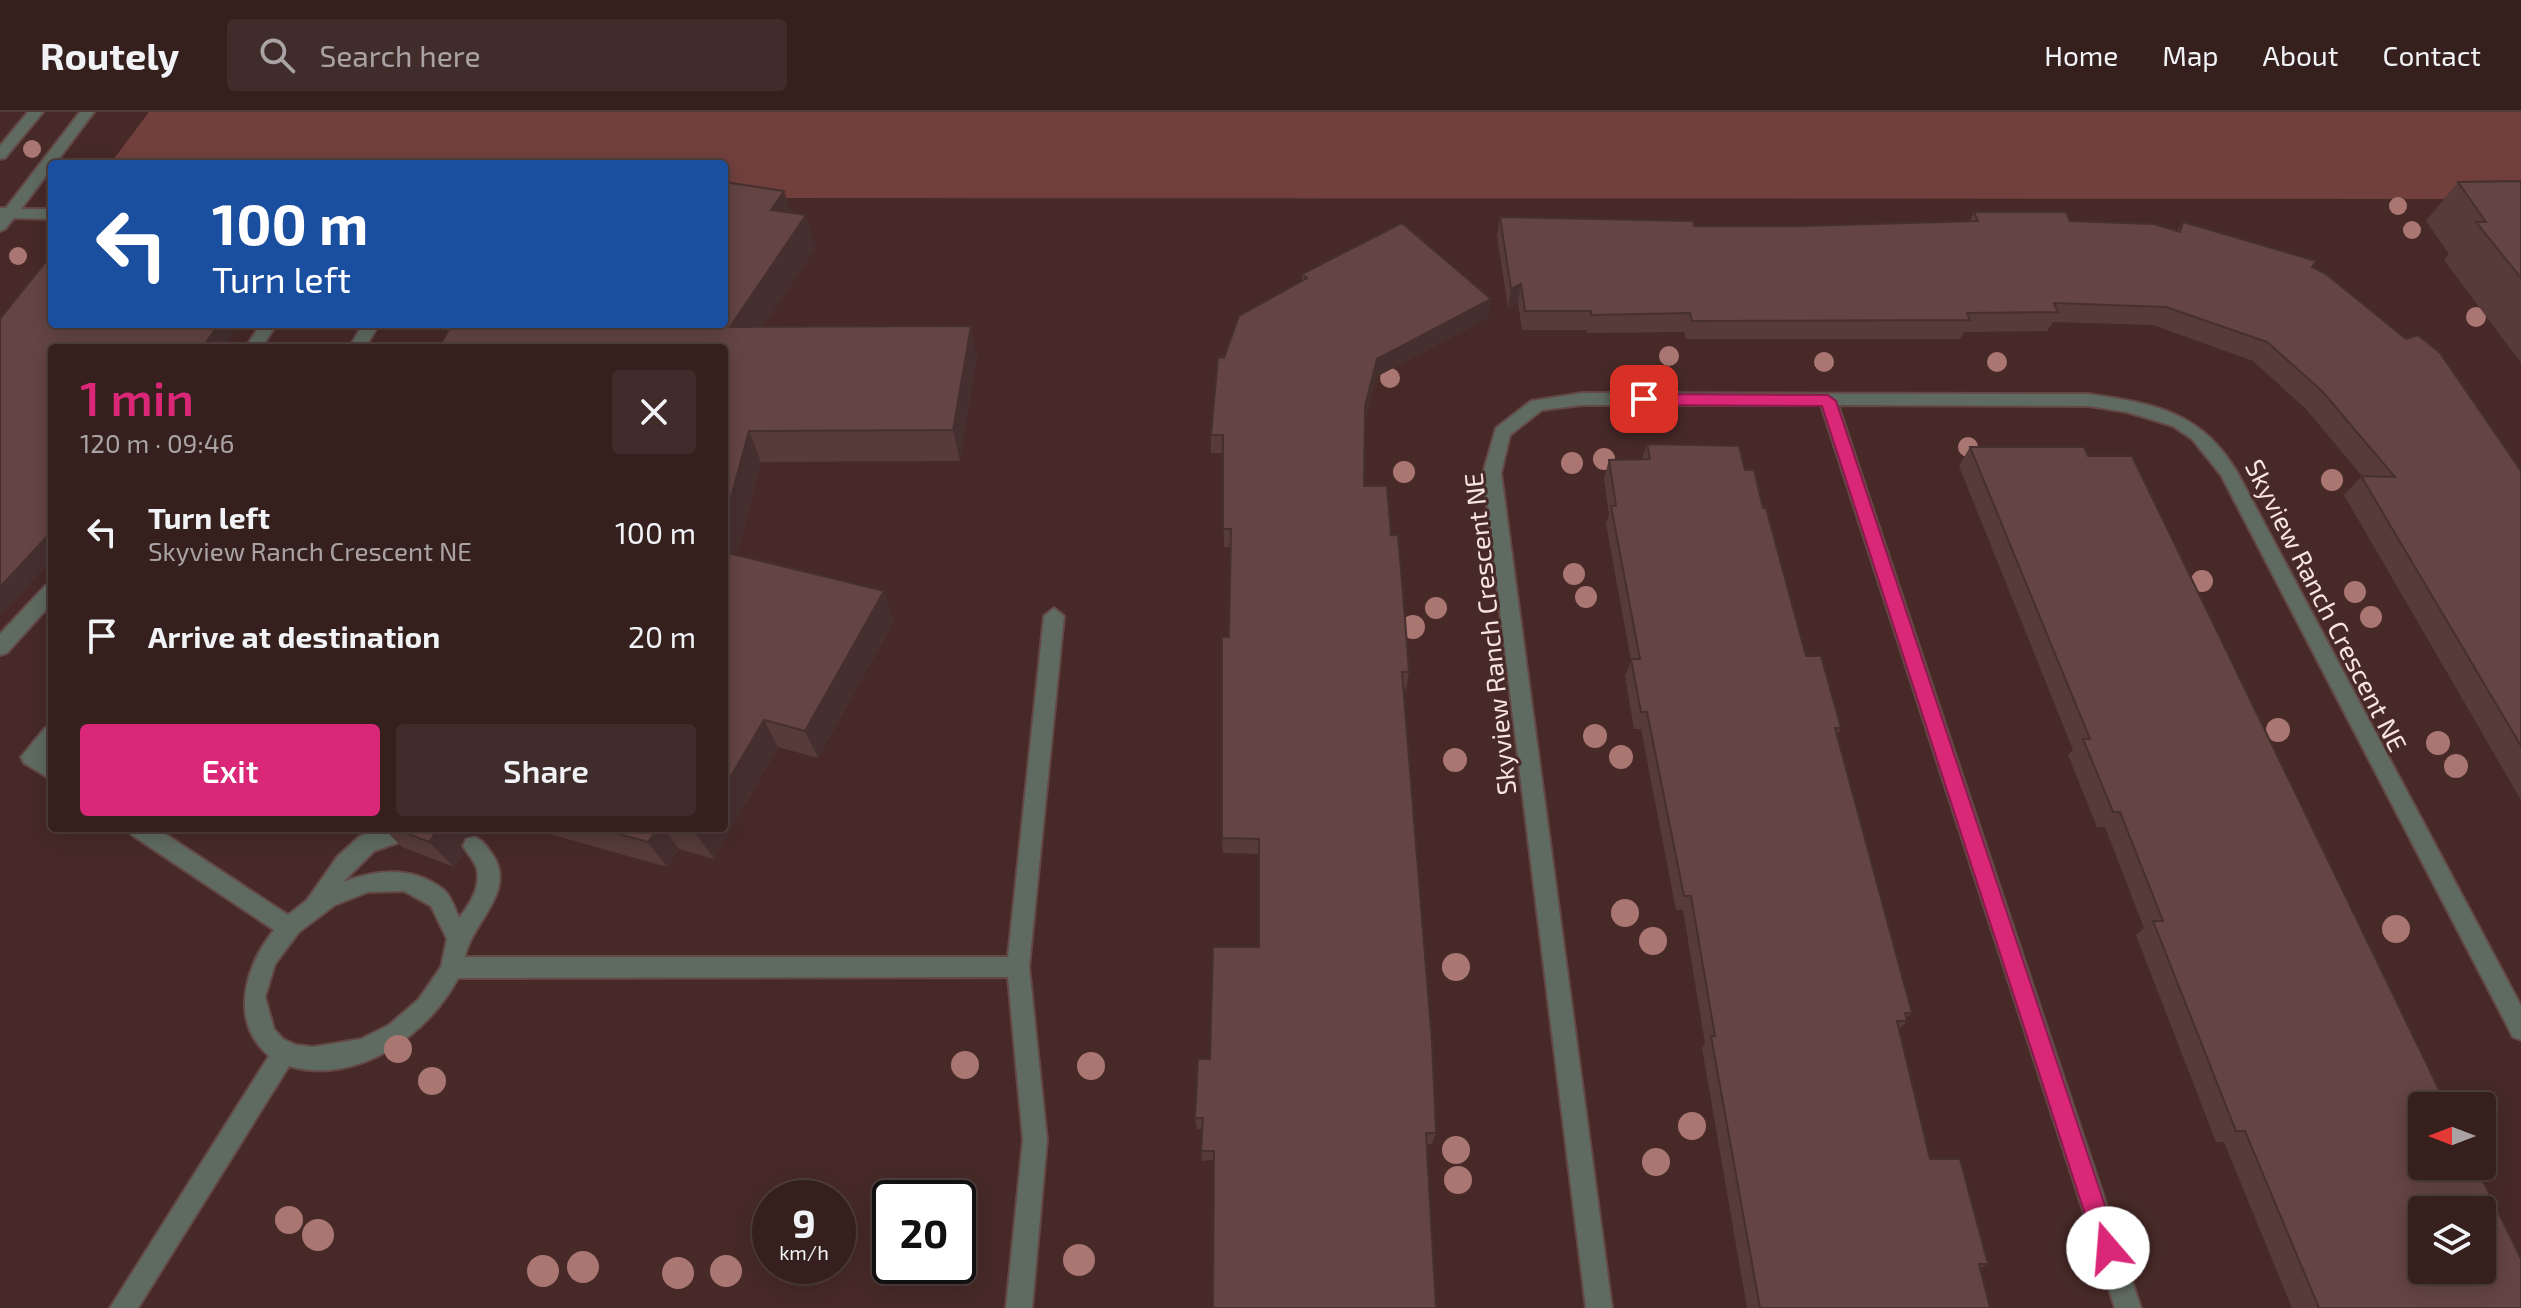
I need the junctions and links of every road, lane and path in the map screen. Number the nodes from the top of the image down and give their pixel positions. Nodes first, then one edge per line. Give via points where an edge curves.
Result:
1 (36, 112) edge
2 (87, 112) edge
3 (0, 155) edge
4 (49, 160) edge
5 (48, 161) edge
6 (48, 214) edge
7 (3, 218) edge
8 (1828, 401) junction
9 (48, 595) edge
10 (1054, 616) dead end
11 (0, 647) edge
12 (48, 738) edge
13 (48, 768) edge
14 (145, 832) edge
15 (386, 832) edge
16 (474, 846) dead end
17 (316, 903) junction
18 (288, 927) junction
19 (458, 938) junction
20 (1018, 967) junction
21 (452, 968) junction
22 (2521, 1029) edge
23 (283, 1054) junction
24 (123, 1308) edge
25 (1019, 1308) edge
26 (1599, 1308) edge
27 (2128, 1308) edge

1 - 3 street
2 - 4 street
5 - 7 street
6 - 7 street
8 - 22 street, Skyview Ranch Crescent NE via 2089,400 2143,407 2188,423 2226,463
8 - 26 street, Skyview Ranch Crescent NE via 1582,399 1537,405 1502,432 1492,473
8 - 27 street
9 - 11 street
10 - 20 street
12 - 13 street via 31,757
14 - 18 street
15 - 17 street via 350,854
16 - 19 street via 488,866 485,898
17 - 18 street
17 - 19 street via 382,880 412,882 436,893 452,913
18 - 23 street via 255,983 254,1011 264,1034
19 - 21 street
20 - 21 street
20 - 25 street via 1035,1140
21 - 23 street via 436,998 410,1025 377,1046 343,1057
23 - 24 street

